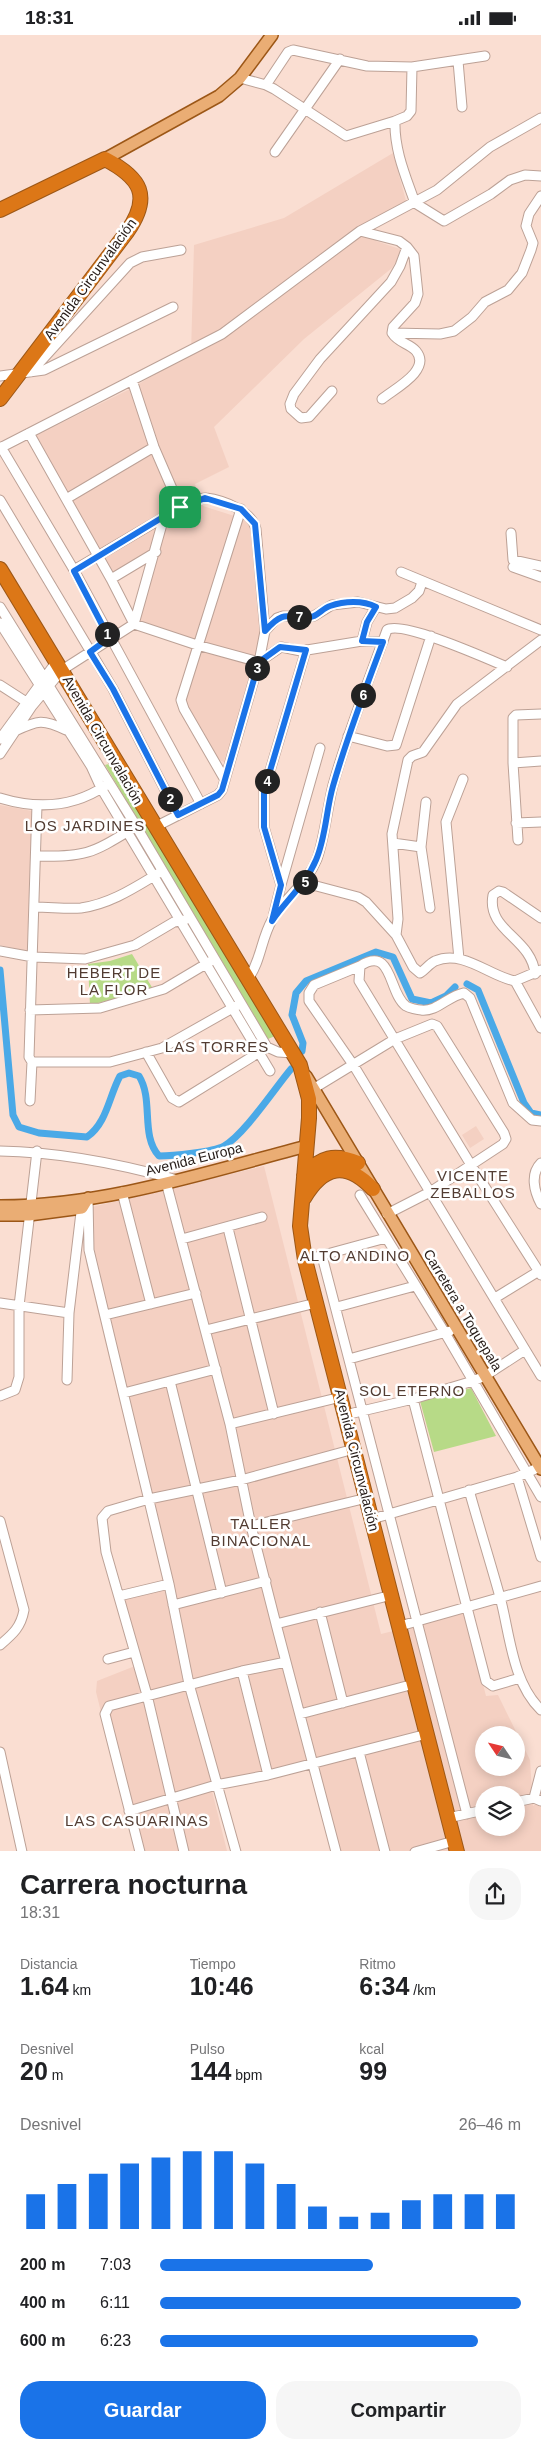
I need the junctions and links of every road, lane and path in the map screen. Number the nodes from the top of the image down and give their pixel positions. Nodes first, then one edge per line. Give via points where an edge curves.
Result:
1 (272, 35) edge
2 (485, 57) dead end
3 (340, 59) junction
4 (458, 61) junction
5 (412, 67) junction
6 (240, 79) junction
7 (266, 85) junction
8 (462, 107) dead end
9 (305, 108) junction
10 (541, 118) edge
11 (394, 121) junction
12 (275, 152) dead end
13 (105, 159) junction
14 (541, 176) edge
15 (541, 196) edge
16 (415, 203) junction
17 (0, 210) edge
18 (360, 231) junction
19 (407, 247) junction
20 (181, 250) dead end
21 (173, 307) dead end
22 (392, 333) junction
23 (25, 373) junction
24 (0, 376) edge
25 (132, 380) junction
26 (332, 391) dead end
27 (0, 399) edge
28 (382, 399) dead end
29 (28, 433) junction
30 (1, 447) edge
31 (154, 447) junction
32 (66, 499) junction
33 (0, 501) edge
34 (180, 507) junction
35 (241, 509) junction
36 (164, 517) junction
37 (511, 533) dead end
38 (156, 552) junction
39 (99, 557) junction
40 (541, 566) edge
41 (513, 567) dead end
42 (0, 569) edge
43 (74, 571) junction
44 (401, 572) dead end
45 (541, 577) edge
46 (111, 579) junction
47 (422, 582) junction
48 (0, 607) edge
49 (376, 607) junction
50 (0, 623) edge
51 (134, 624) junction
52 (265, 631) junction
53 (541, 631) edge
54 (431, 636) junction
55 (109, 638) junction
56 (541, 640) edge
57 (362, 641) junction
58 (383, 642) junction
59 (197, 645) junction
60 (306, 650) junction
61 (90, 652) junction
62 (259, 662) junction
63 (59, 665) junction
64 (507, 667) junction
65 (48, 681) junction
66 (0, 685) edge
67 (41, 690) junction
68 (29, 704) junction
69 (541, 714) edge
70 (66, 730) junction
71 (15, 731) junction
72 (348, 736) junction
73 (81, 737) junction
74 (1, 746) edge
75 (320, 748) dead end
76 (541, 761) edge
77 (513, 763) junction
78 (463, 779) dead end
79 (225, 780) junction
80 (105, 786) junction
81 (0, 797) edge
82 (426, 802) dead end
83 (201, 804) junction
84 (37, 805) junction
85 (178, 815) junction
86 (541, 822) edge
87 (516, 823) junction
88 (136, 826) junction
89 (155, 827) junction
90 (127, 831) junction
91 (518, 840) dead end
92 (393, 843) junction
93 (421, 847) junction
94 (36, 856) junction
95 (163, 870) junction
96 (154, 876) junction
97 (305, 883) junction
98 (281, 885) junction
99 (35, 907) junction
100 (430, 908) dead end
101 (182, 917) junction
102 (541, 918) edge
103 (272, 921) junction
104 (396, 935) junction
105 (0, 951) edge
106 (33, 957) junction
107 (459, 959) junction
108 (211, 962) junction
109 (360, 966) junction
110 (538, 972) edge
111 (248, 979) junction
112 (515, 981) junction
113 (242, 1003) junction
114 (233, 1008) junction
115 (30, 1010) junction
116 (541, 1028) edge
117 (395, 1039) junction
118 (267, 1047) junction
119 (146, 1053) junction
120 (259, 1053) junction
121 (296, 1059) junction
122 (32, 1062) junction
123 (354, 1066) junction
124 (270, 1071) dead end
125 (314, 1089) junction
126 (30, 1101) dead end
127 (541, 1121) edge
128 (344, 1140) joint
129 (307, 1145) junction
130 (0, 1151) edge
131 (37, 1151) junction
132 (358, 1163) junction
133 (541, 1163) edge
134 (471, 1165) junction
135 (304, 1175) junction
136 (171, 1181) junction
137 (373, 1189) junction
138 (122, 1192) junction
139 (430, 1193) junction
140 (360, 1195) dead end
141 (84, 1201) junction
142 (301, 1203) junction
143 (541, 1204) edge
144 (0, 1205) edge
145 (30, 1210) junction
146 (388, 1214) junction
147 (0, 1215) edge
148 (262, 1217) dead end
149 (228, 1228) junction
150 (386, 1238) junction
151 (182, 1239) junction
152 (322, 1255) junction
153 (305, 1260) junction
154 (540, 1273) edge
155 (415, 1286) junction
156 (196, 1293) junction
157 (495, 1298) junction
158 (0, 1303) edge
159 (316, 1303) junction
160 (151, 1304) junction
161 (19, 1306) junction
162 (337, 1307) junction
163 (69, 1313) junction
164 (105, 1315) junction
165 (251, 1319) junction
166 (457, 1328) junction
167 (206, 1330) junction
168 (445, 1333) junction
169 (525, 1350) junction
170 (349, 1359) junction
171 (216, 1369) junction
172 (486, 1376) junction
173 (541, 1376) edge
174 (67, 1380) dead end
175 (170, 1381) junction
176 (473, 1381) junction
177 (124, 1393) junction
178 (0, 1396) edge
179 (341, 1397) junction
180 (413, 1399) junction
181 (362, 1411) junction
182 (274, 1414) junction
183 (345, 1415) junction
184 (230, 1425) junction
185 (354, 1449) junction
186 (540, 1468) edge
187 (521, 1475) junction
188 (241, 1480) junction
189 (196, 1489) junction
190 (469, 1491) junction
191 (541, 1497) edge
192 (366, 1498) junction
193 (149, 1499) junction
194 (439, 1499) junction
195 (389, 1515) junction
196 (372, 1519) junction
197 (0, 1521) edge
198 (251, 1527) junction
199 (541, 1557) edge
200 (266, 1581) junction
201 (169, 1584) junction
202 (541, 1586) edge
203 (222, 1593) junction
204 (392, 1595) junction
205 (119, 1596) junction
206 (500, 1598) junction
207 (174, 1605) junction
208 (468, 1607) junction
209 (320, 1612) junction
210 (416, 1621) junction
211 (276, 1624) junction
212 (400, 1626) junction
213 (0, 1645) edge
214 (134, 1651) junction
215 (108, 1659) dead end
216 (286, 1662) junction
217 (242, 1671) junction
218 (520, 1677) junction
219 (189, 1684) junction
220 (414, 1684) junction
221 (147, 1695) junction
222 (343, 1703) junction
223 (541, 1710) edge
224 (300, 1714) junction
225 (427, 1734) junction
226 (0, 1752) edge
227 (359, 1752) junction
228 (314, 1763) junction
229 (541, 1771) edge
230 (268, 1775) junction
231 (216, 1785) junction
232 (537, 1799) edge
233 (171, 1800) junction
234 (129, 1811) junction
235 (475, 1812) edge
236 (467, 1813) junction
237 (448, 1818) junction
238 (455, 1846) edge
239 (22, 1851) edge
240 (140, 1851) edge
241 (184, 1851) edge
242 (236, 1851) edge
243 (336, 1851) edge
244 (385, 1851) edge
245 (415, 1851) edge

1 - 6 main road
2 - 4 street
3 - 5 street via 367,66
3 - 7 street via 293,50 288,52
3 - 9 street
4 - 5 street
4 - 8 street
5 - 11 street via 411,111 408,116
6 - 7 street
6 - 13 main road via 219,96
7 - 9 street
9 - 11 street via 346,135
9 - 12 street
10 - 16 street via 490,147 438,190
11 - 16 street via 398,155
13 - 17 highway
13 - 23 highway, Avenida Circunvalación via 136,181 140,207 137,219
14 - 16 street via 525,175 510,180 444,221
15 - 22 street via 529,214 526,226 531,250 522,273 508,290 485,302 454,331 440,334
16 - 18 street
18 - 19 street via 399,241
18 - 25 street via 222,334
19 - 22 street via 414,256 418,294
19 - 26 street via 391,282 320,359 294,395 291,409 301,419 309,417
20 - 23 street via 142,257 130,263
21 - 23 street via 44,371
22 - 28 street via 396,341 415,350 420,360 419,367
23 - 24 street
23 - 27 highway, Avenida Circunvalación
25 - 29 street
25 - 31 street
29 - 30 street
29 - 32 street
30 - 43 street
31 - 32 street
31 - 34 street
32 - 39 street
33 - 61 street
34 - 35 street via 205,498
34 - 36 street
35 - 52 street via 255,524
35 - 59 street
36 - 38 street
36 - 39 street
37 - 40 street via 513,560
38 - 46 street
38 - 51 street
39 - 43 street
39 - 46 street
41 - 45 street
42 - 63 highway, Avenida Circunvalación
43 - 55 street
44 - 47 street
46 - 51 street
47 - 49 street via 419,591 402,605 386,609
47 - 53 street
48 - 65 street
49 - 52 street via 358,602 332,605 314,616 276,618
49 - 57 street via 367,622
50 - 67 street
51 - 55 street
51 - 59 street
52 - 62 street
54 - 58 street via 391,628
54 - 64 street
54 - 72 street via 396,745 392,747
55 - 61 street
55 - 83 street
56 - 64 street
57 - 58 street
57 - 60 street
58 - 72 street
59 - 62 street
59 - 79 street via 181,703
60 - 62 street via 280,647
60 - 98 street via 264,791 264,827
61 - 63 street
61 - 85 street via 113,689
62 - 79 street
63 - 65 street
63 - 89 highway, Avenida Circunvalación
64 - 92 street via 457,704 423,752 408,760 398,798
65 - 67 street
65 - 73 street
66 - 68 street
67 - 68 street
67 - 70 street
68 - 71 street
68 - 74 street
69 - 77 street via 514,716
70 - 71 street via 48,721 38,721
70 - 73 street
70 - 80 street
71 - 74 street
72 - 97 street via 332,788 317,859
73 - 80 street
75 - 98 street
76 - 77 street
77 - 87 street
78 - 107 street via 446,822
79 - 83 street via 218,795
80 - 84 street via 71,803
80 - 88 street
80 - 90 street
81 - 84 street
82 - 93 street
83 - 85 street
84 - 94 street
85 - 89 street
86 - 87 street
87 - 91 street
88 - 90 street
88 - 95 street
89 - 111 highway, Avenida Circunvalación
90 - 94 street via 83,855
90 - 96 street
92 - 93 street
92 - 104 street via 398,919
93 - 100 street
94 - 99 street
95 - 96 street
95 - 101 street
96 - 99 street via 120,897 103,903 80,908
96 - 101 street
97 - 103 street via 286,900
97 - 104 street via 358,897
98 - 103 street
99 - 106 street
101 - 106 street via 135,945 108,954 85,959
101 - 108 street
102 - 110 street via 503,892 493,895 498,921 529,952
103 - 111 street via 256,969
104 - 107 street via 413,967 420,973 436,961
105 - 106 street
106 - 115 street
107 - 112 street
108 - 113 street
108 - 114 street
108 - 115 street via 164,989 100,1009
109 - 117 street via 359,981
109 - 123 street via 314,985 308,997
109 - 127 street via 376,960 384,966 406,1006 431,1010 455,995 464,993 470,998 513,1103 532,1120
110 - 112 street
111 - 121 highway, Avenida Circunvalación
112 - 116 street
113 - 114 street
113 - 118 street
114 - 119 street via 162,1048
114 - 120 street
115 - 122 street via 29,1057
117 - 123 street
117 - 134 street
117 - 134 street via 430,1024 437,1026 504,1133 506,1139 503,1144
118 - 120 street
118 - 121 street
119 - 120 street via 172,1098 179,1102
119 - 122 street via 110,1062
120 - 124 street
121 - 125 main road, Avenida Circunvalación
121 - 129 highway, Avenida Circunvalación via 309,1099
122 - 126 street
123 - 125 street
123 - 139 street
125 - 128 main road, Avenida Circunvalación
128 - 132 main road, Carretera a Toquepala
129 - 135 highway, Avenida Circunvalación
129 - 136 main road, Avenida Europa
130 - 131 street
131 - 136 street via 79,1156
131 - 145 street
132 - 135 highway via 346,1157 324,1158
132 - 137 main road, Carretera a Toquepala
133 - 143 street via 534,1173
134 - 139 street
134 - 154 street
135 - 142 highway, Avenida Circunvalación
136 - 138 main road, Avenida Europa
136 - 151 street
137 - 142 highway via 352,1173 334,1170 314,1181
137 - 146 main road, Carretera a Toquepala
138 - 141 main road, Avenida Europa
138 - 160 street
139 - 146 street
139 - 157 street
140 - 150 street
141 - 145 main road, Avenida Europa
141 - 163 street
141 - 164 street via 89,1250
142 - 153 highway, Avenida Circunvalación via 300,1227
144 - 145 main road, Avenida Europa
145 - 147 main road, Avenida Europa
145 - 161 street
146 - 166 main road, Carretera a Toquepala
148 - 149 street
149 - 151 street
149 - 165 street
150 - 152 street
150 - 155 street
151 - 156 street
152 - 153 street
152 - 162 street
153 - 159 highway, Avenida Circunvalación
154 - 157 street
155 - 162 street
155 - 168 street
156 - 160 street
156 - 167 street
157 - 169 street
158 - 161 street
159 - 165 street
159 - 179 highway, Avenida Circunvalación
160 - 164 street
161 - 163 street
161 - 178 street via 19,1377 15,1390
162 - 170 street
163 - 174 street
164 - 177 street
165 - 167 street
165 - 182 street
166 - 168 street
166 - 172 main road, Carretera a Toquepala
167 - 171 street
168 - 170 street
168 - 176 street
169 - 172 street
169 - 173 street
170 - 181 street
171 - 175 street
171 - 184 street
172 - 176 street
172 - 186 main road, Carretera a Toquepala
175 - 177 street
175 - 189 street
176 - 180 street
176 - 187 street
177 - 193 street
179 - 182 street
179 - 183 highway, Avenida Circunvalación
180 - 181 street
180 - 194 street
181 - 183 street
181 - 195 street
182 - 184 street
183 - 185 highway, Avenida Circunvalación
184 - 188 street
185 - 188 street
185 - 192 highway, Avenida Circunvalación
186 - 187 street
187 - 190 street
187 - 191 street
187 - 199 street
188 - 189 street
188 - 198 street
189 - 193 street
189 - 203 street
190 - 194 street
190 - 206 street
192 - 196 highway, Avenida Circunvalación
192 - 198 street
193 - 201 street
193 - 205 street via 108,1511 102,1518 106,1552
194 - 195 street
194 - 208 street
195 - 196 street
195 - 210 street
196 - 204 highway, Avenida Circunvalación
197 - 213 street via 24,1609 17,1631
198 - 200 street
200 - 203 street
200 - 211 street
201 - 205 street
201 - 207 street
202 - 206 street
203 - 207 street
204 - 209 street
204 - 212 highway, Avenida Circunvalación
205 - 214 street
206 - 208 street
206 - 218 street
207 - 219 street
208 - 210 street
208 - 218 street via 488,1683 493,1686
209 - 211 street
209 - 222 street
210 - 212 street
210 - 236 street
211 - 216 street
212 - 220 highway, Avenida Circunvalación
214 - 215 street
214 - 221 street
216 - 217 street
216 - 224 street
217 - 219 street
217 - 230 street
218 - 223 street via 527,1694
219 - 221 street
219 - 231 street
220 - 222 street
220 - 225 highway, Avenida Circunvalación
221 - 233 street
221 - 234 street via 112,1704 106,1709
222 - 224 street
224 - 228 street
225 - 227 street
225 - 237 highway, Avenida Circunvalación
226 - 239 street
227 - 228 street
227 - 244 street
228 - 230 street
228 - 243 street
229 - 232 street
230 - 231 street
231 - 233 street
231 - 242 street
233 - 234 street
233 - 241 street
234 - 240 street
235 - 236 street
236 - 237 street
237 - 238 highway, Avenida Circunvalación
238 - 245 street

